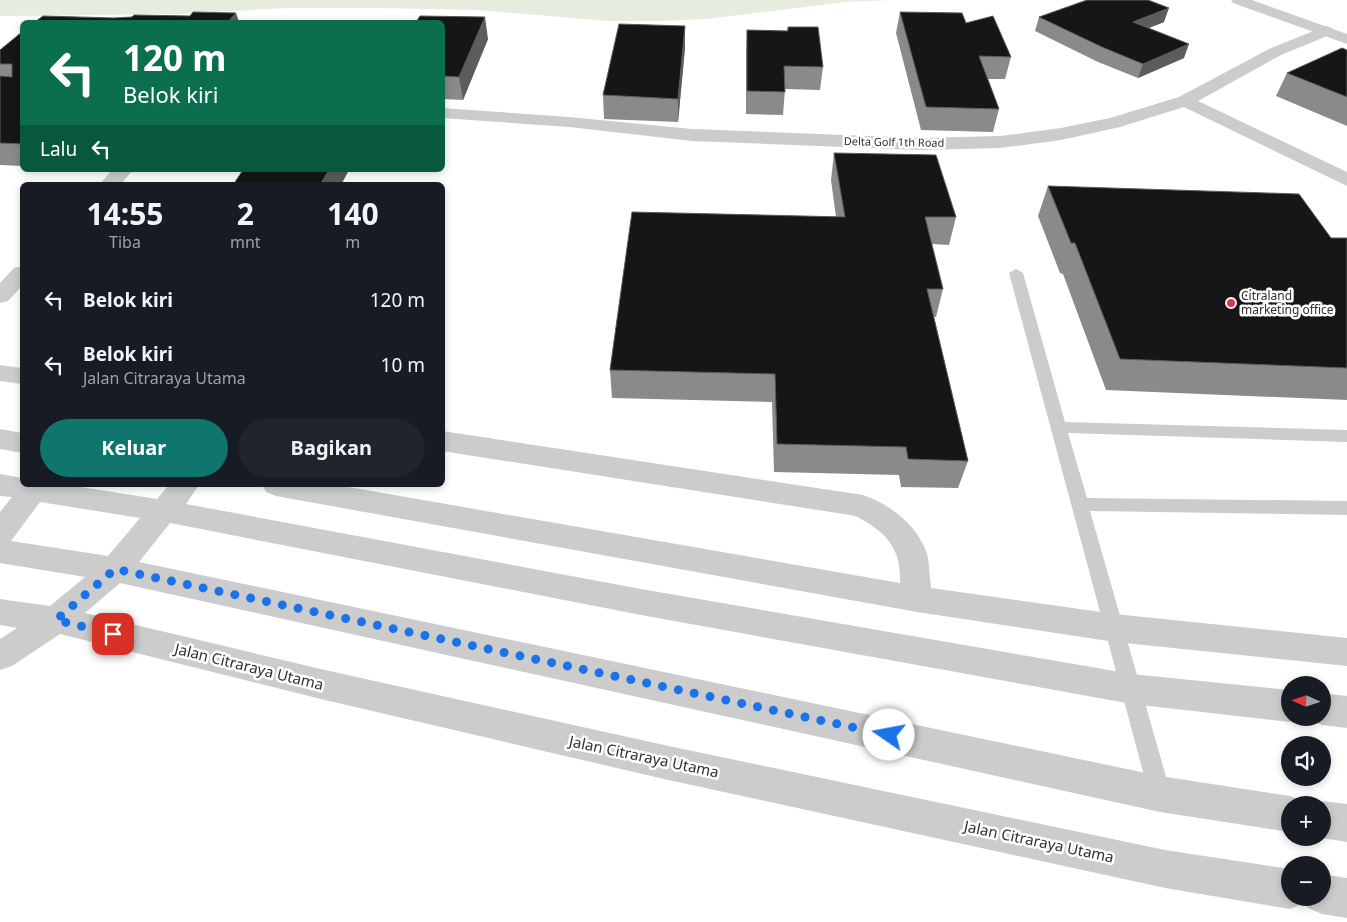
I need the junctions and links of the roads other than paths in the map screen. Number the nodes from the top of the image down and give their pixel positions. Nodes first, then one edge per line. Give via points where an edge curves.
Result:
1 (1238, 0) edge
2 (1326, 31) junction
3 (1347, 39) edge
4 (1185, 101) junction
5 (445, 113) edge
6 (121, 172) edge
7 (1347, 180) edge
8 (111, 182) edge
9 (1016, 273) dead end
10 (20, 275) edge
11 (0, 296) edge
12 (0, 373) edge
13 (20, 376) edge
14 (1059, 427) junction
15 (1347, 436) edge
16 (0, 439) edge
17 (445, 441) edge
18 (20, 443) edge
19 (0, 485) edge
20 (20, 487) edge
21 (183, 487) edge
22 (287, 487) edge
23 (34, 488) edge
24 (1081, 504) junction
25 (1347, 508) edge
26 (164, 511) junction
27 (0, 534) edge
28 (0, 552) edge
29 (115, 569) junction
30 (917, 599) junction
31 (0, 612) edge
32 (56, 620) junction
33 (1115, 628) junction
34 (1347, 652) edge
35 (0, 656) edge
36 (1132, 689) junction
37 (1281, 705) edge
38 (1331, 710) edge
39 (1347, 712) edge
40 (1160, 794) junction
41 (1281, 813) edge
42 (1331, 820) edge
43 (1347, 823) edge
44 (1281, 888) edge
45 (1331, 895) edge
46 (1347, 898) edge

1 - 2 street
2 - 3 street
2 - 4 street, Delta Golf 1th Road via 1275,52
4 - 5 street, Delta Golf 1th Road via 1061,134 1000,142 919,144 692,135
4 - 7 street
6 - 8 street
9 - 14 lane
10 - 11 street
12 - 13 street
14 - 15 lane
14 - 24 lane
16 - 18 street
17 - 30 street via 863,506 891,523 911,551
19 - 20 street
21 - 26 street
22 - 30 street
23 - 26 street
23 - 27 street
24 - 25 lane
24 - 33 lane
26 - 29 street
26 - 36 street via 641,602
28 - 29 street
29 - 32 street
29 - 40 street
30 - 33 street
31 - 32 street, Jalan Citraraya Utama
32 - 35 street
32 - 44 street, Jalan Citraraya Utama via 325,686 664,762 1165,869
33 - 34 street
33 - 36 lane
36 - 37 street
36 - 40 lane
38 - 39 street
40 - 41 street
42 - 43 street
45 - 46 street

